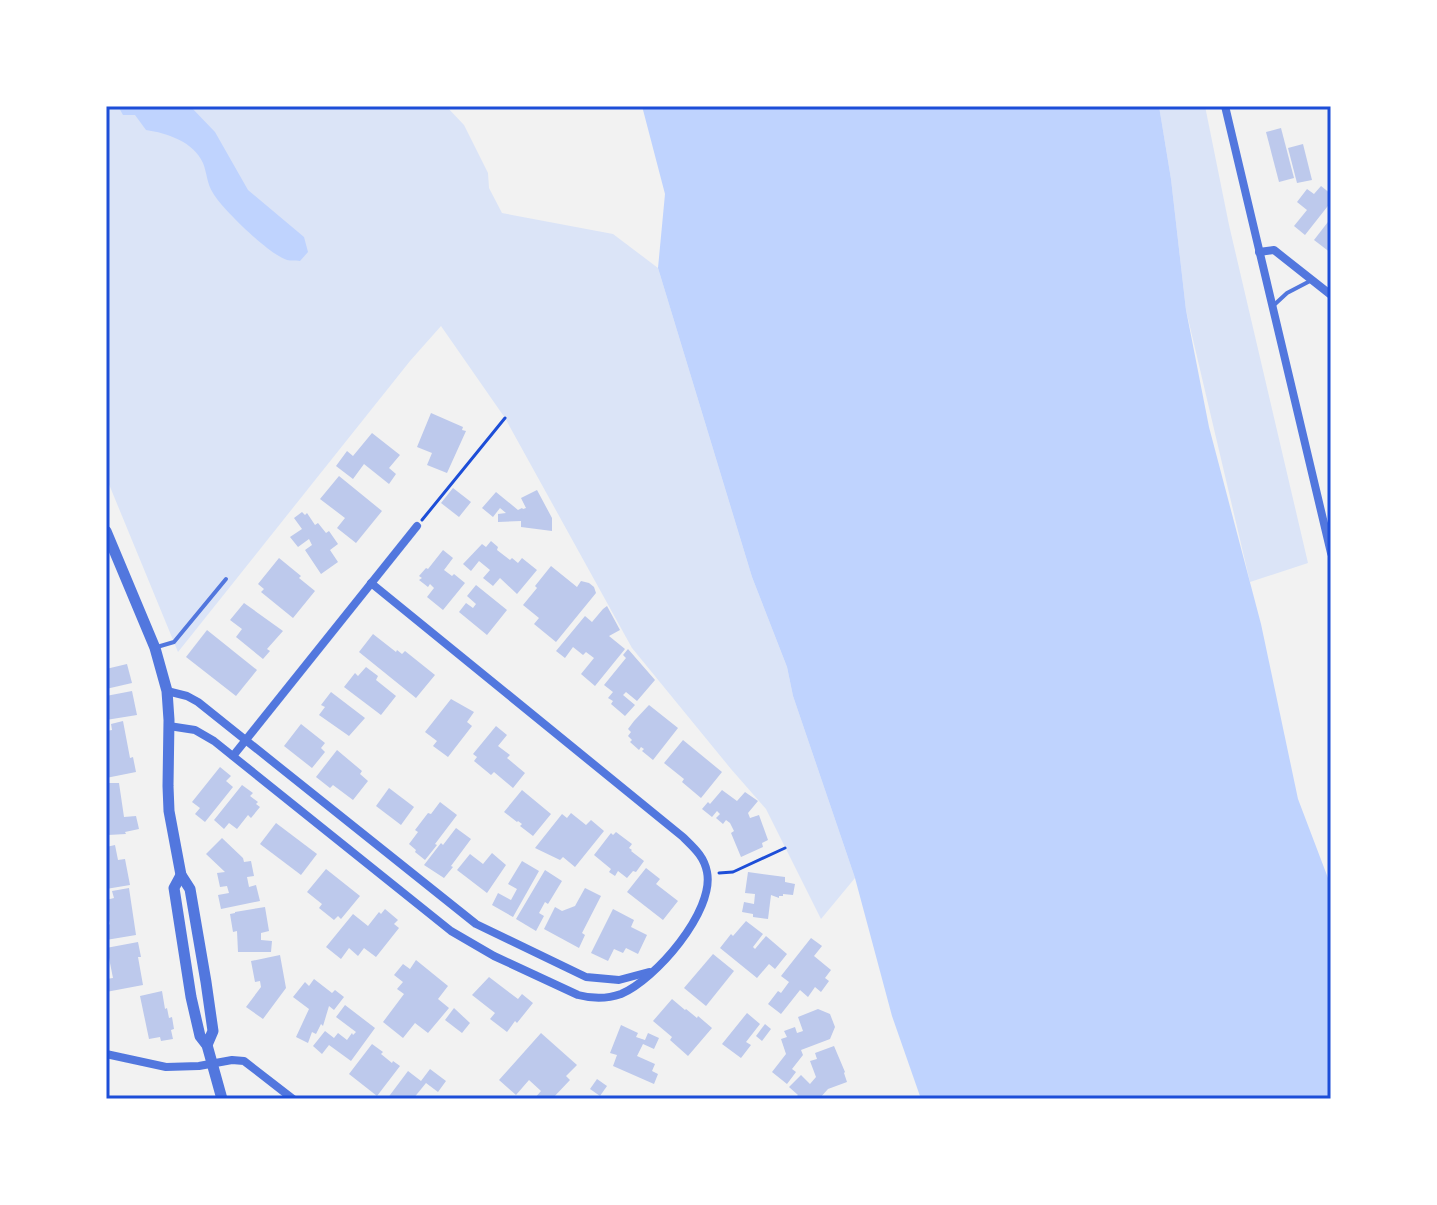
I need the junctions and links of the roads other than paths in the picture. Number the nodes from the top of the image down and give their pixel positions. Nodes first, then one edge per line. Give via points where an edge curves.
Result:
1 (1225, 106) edge
2 (1259, 252) junction
3 (1312, 280) junction
4 (1331, 295) edge
5 (1272, 307) junction
6 (417, 526) dead end
7 (106, 531) edge
8 (1331, 553) edge
9 (226, 579) dead end
10 (371, 583) junction
11 (155, 648) junction
12 (167, 691) junction
13 (169, 726) junction
14 (245, 740) junction
15 (233, 756) junction
16 (655, 969) junction
17 (106, 1054) edge
18 (213, 1064) junction
19 (222, 1099) edge
20 (293, 1099) edge

1 - 2 street
2 - 3 street via 1274,250
2 - 5 street
3 - 4 street
3 - 5 lane
5 - 8 street
6 - 10 street
7 - 11 street
9 - 11 lane via 174,642
10 - 14 street
10 - 16 street via 702,856 708,884 700,912
11 - 12 street
12 - 13 street
12 - 14 street via 192,698
13 - 15 street via 197,731
13 - 18 street via 169,811 181,875 174,888 191,997
14 - 15 street
14 - 16 street via 476,924 586,977 626,979
15 - 16 street via 454,934 483,950 591,998 619,995
17 - 18 street via 166,1067
18 - 19 street
18 - 20 street via 244,1061

